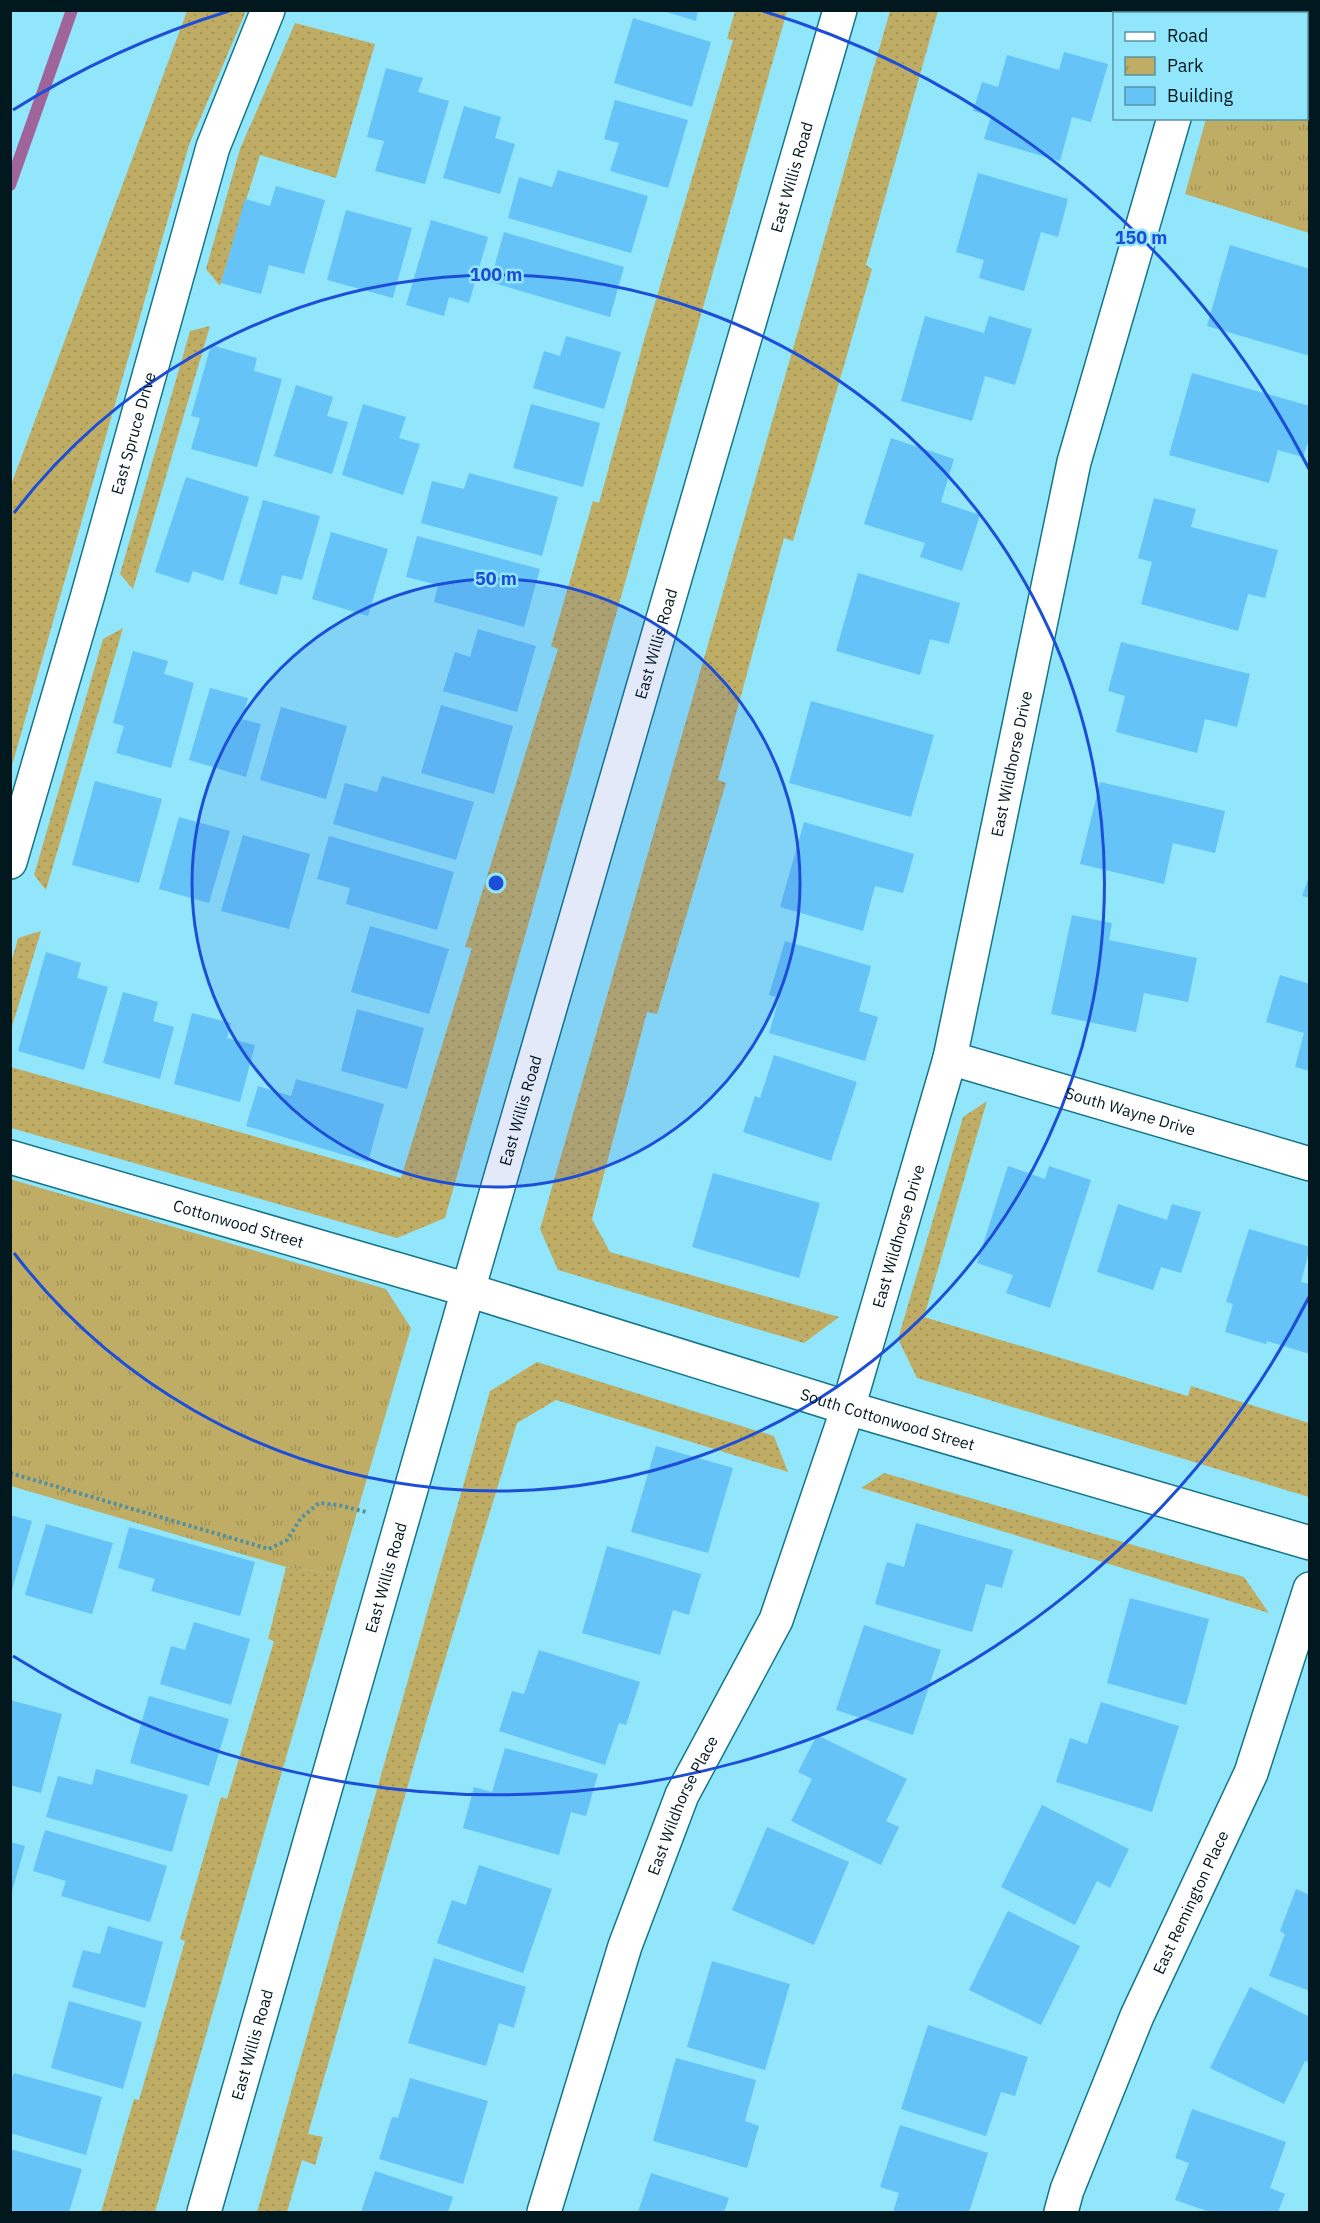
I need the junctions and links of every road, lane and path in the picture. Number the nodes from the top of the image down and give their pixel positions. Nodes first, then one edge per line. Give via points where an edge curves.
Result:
1 (268, 10) edge
2 (840, 10) edge
3 (1173, 120) edge
4 (10, 862) edge
5 (951, 1058) junction
6 (10, 1157) edge
7 (1310, 1164) edge
8 (468, 1290) junction
9 (848, 1408) junction
10 (10, 1473) edge
11 (401, 1521) junction
12 (1310, 1543) edge
13 (1310, 1589) edge
14 (204, 2212) edge
15 (544, 2212) edge
16 (1061, 2212) edge

1 - 4 street, East Spruce Drive via 213,147
2 - 8 street, East Willis Road
3 - 5 street, East Wildhorse Drive via 1074,462
5 - 7 street, South Wayne Drive
5 - 9 street, East Wildhorse Drive
6 - 8 street, Cottonwood Street
8 - 9 street, South Cottonwood Street
8 - 11 street, East Willis Road
9 - 12 street, South Cottonwood Street
9 - 15 street, East Wildhorse Place via 776,1620 682,1795 625,1946
10 - 11 path via 269,1549 287,1540 301,1518 319,1503
11 - 14 street, East Willis Road
13 - 16 street, East Remington Place via 1251,1773 1137,2016

